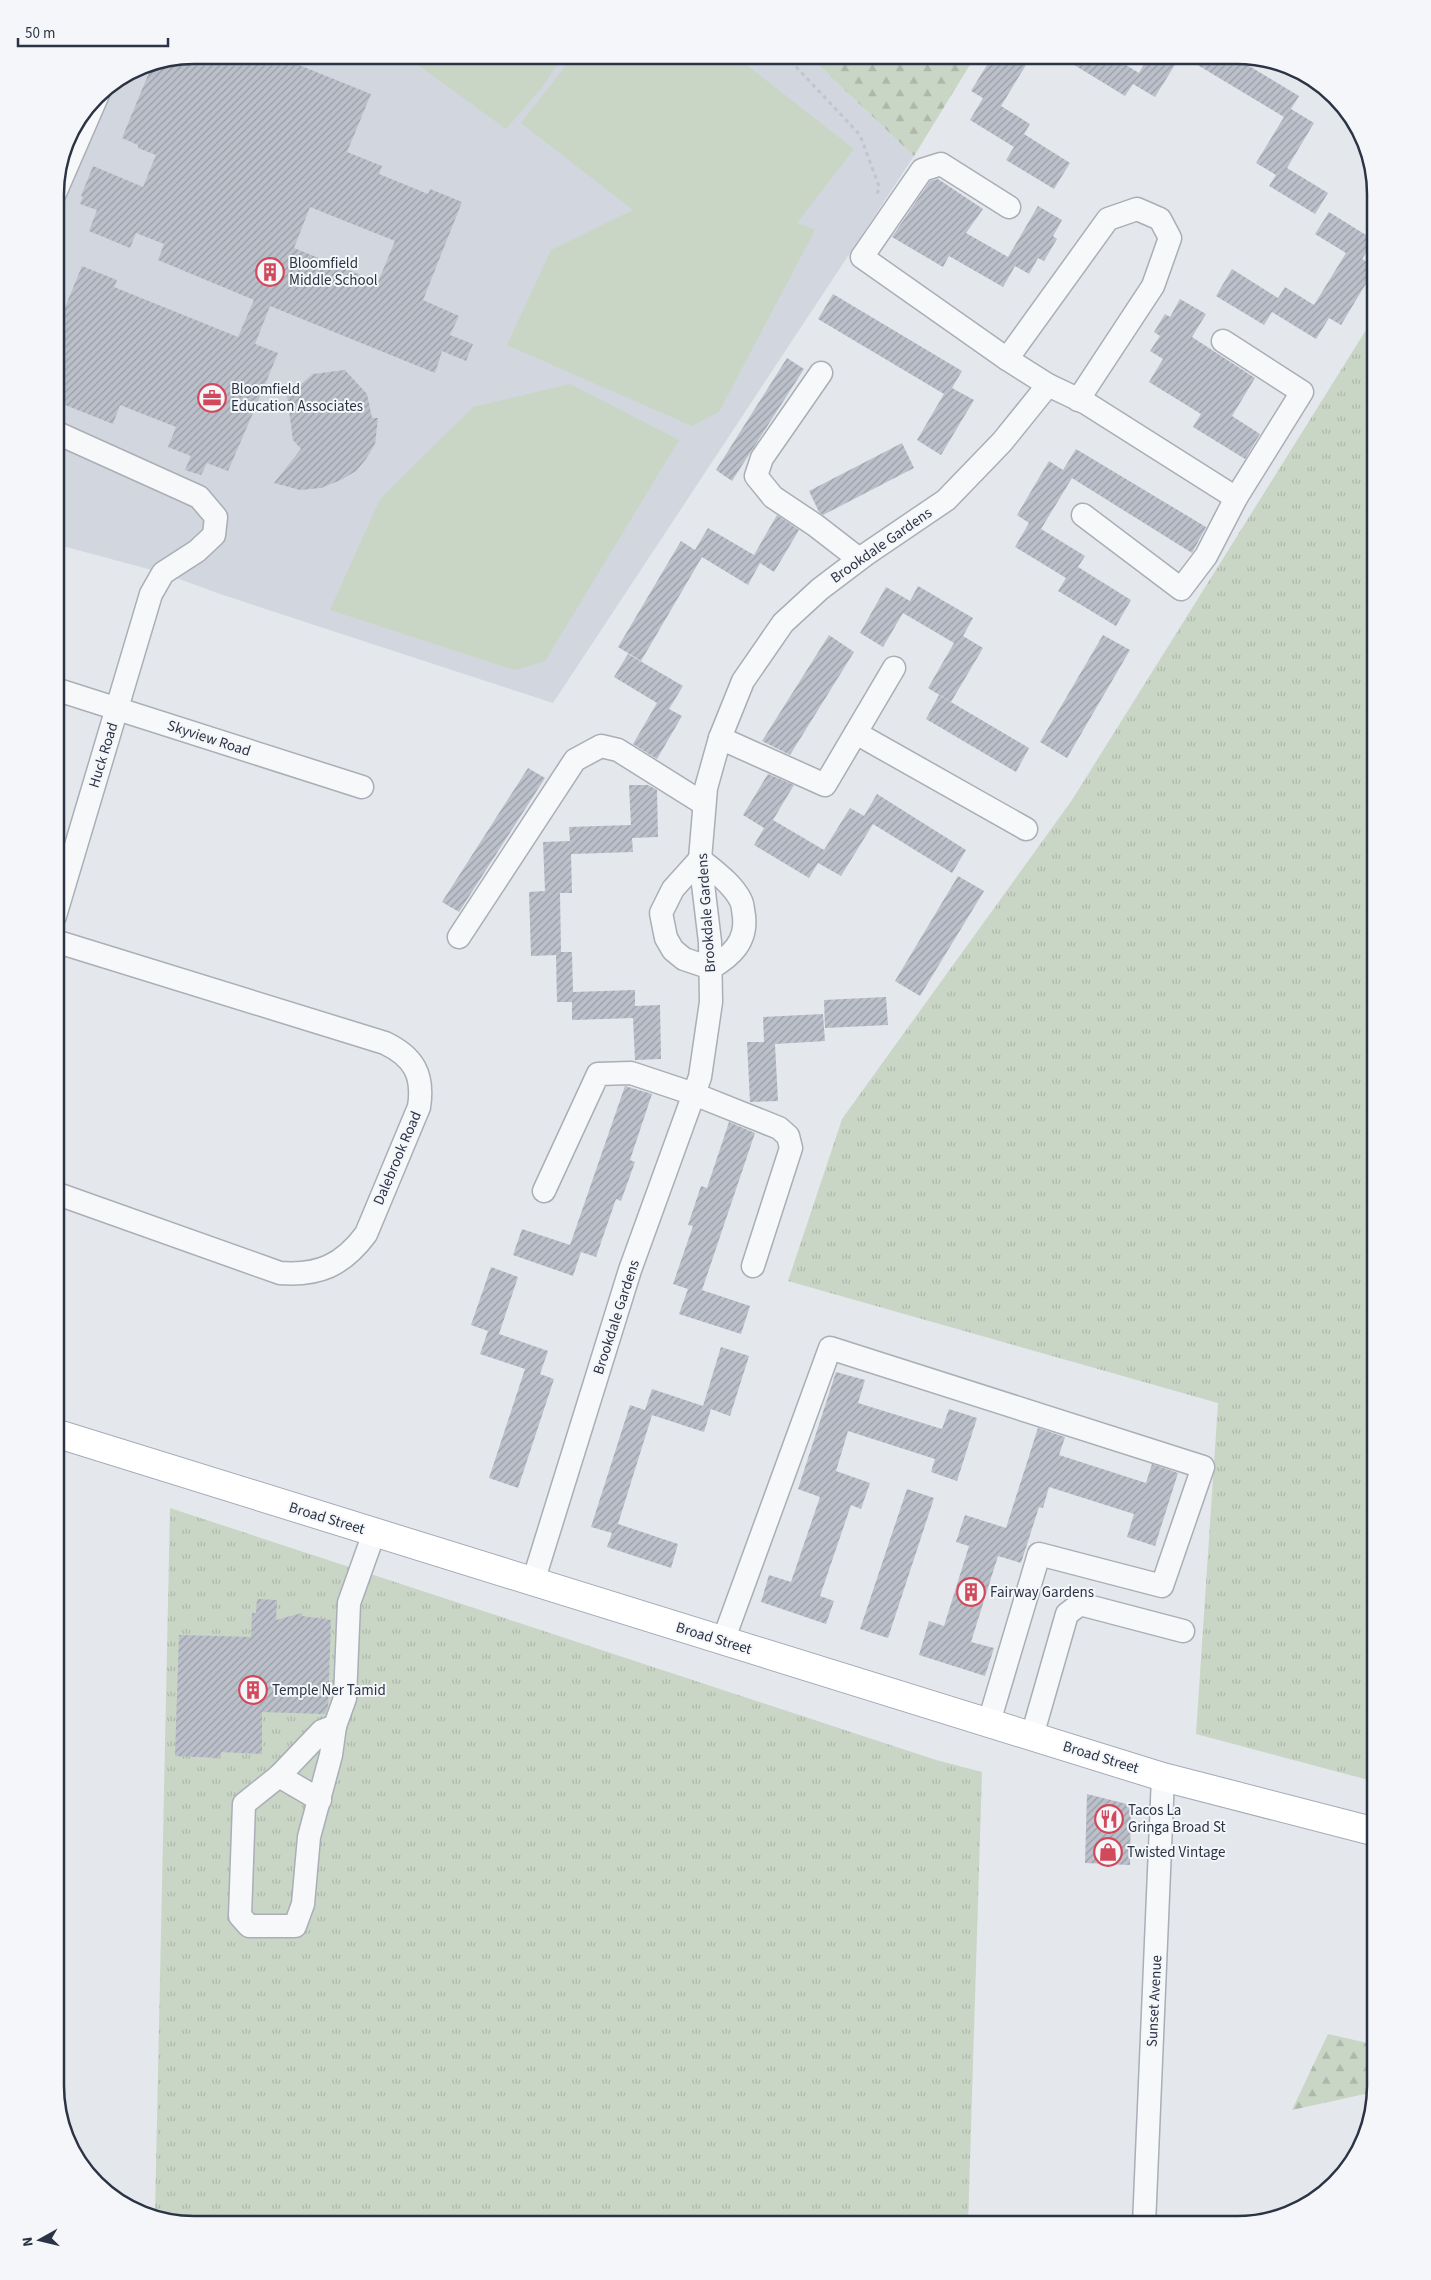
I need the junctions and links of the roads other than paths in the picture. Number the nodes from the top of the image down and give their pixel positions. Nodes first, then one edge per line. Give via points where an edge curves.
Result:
1 (83, 127) edge
2 (67, 164) edge
3 (1009, 207) dead end
4 (1223, 341) dead end
5 (1007, 359) junction
6 (821, 373) dead end
7 (1048, 385) junction
8 (1078, 400) junction
9 (64, 436) edge
10 (1236, 498) junction
11 (1083, 515) dead end
12 (859, 559) junction
13 (894, 668) dead end
14 (64, 692) edge
15 (117, 708) junction
16 (856, 732) junction
17 (720, 738) junction
18 (362, 787) dead end
19 (704, 804) junction
20 (1026, 829) dead end
21 (700, 859) junction
22 (64, 886) edge
23 (459, 937) dead end
24 (64, 944) edge
25 (710, 968) junction
26 (694, 1094) junction
27 (544, 1191) dead end
28 (64, 1196) edge
29 (753, 1266) dead end
30 (64, 1437) edge
31 (374, 1532) junction
32 (533, 1582) junction
33 (1183, 1631) dead end
34 (723, 1641) junction
35 (989, 1722) junction
36 (335, 1726) junction
37 (1032, 1736) junction
38 (279, 1776) junction
39 (1164, 1777) junction
40 (320, 1800) junction
41 (1367, 1830) edge
42 (1144, 2216) edge

1 - 2 street
3 - 5 street via 941,164 922,170 862,257
4 - 10 street via 1302,392
5 - 7 street
5 - 8 street via 1108,219 1137,209 1160,219 1170,238 1153,286
6 - 12 street via 762,458 756,476 773,497
7 - 8 street
7 - 12 street, Brookdale Gardens via 1002,442 946,500
8 - 10 street
9 - 15 street, Huck Road via 200,498 216,517 214,535 163,574 151,594
10 - 11 street via 1206,556 1181,589
12 - 17 street, Brookdale Gardens via 783,623 743,681
13 - 16 street
14 - 15 street, Skyview Road
15 - 18 street, Skyview Road
15 - 22 street, Huck Road
16 - 17 street via 825,785
16 - 20 street
17 - 19 street, Brookdale Gardens
19 - 21 street, Brookdale Gardens
19 - 23 street via 618,750 600,746 575,760
21 - 25 street, Brookdale Gardens
21 - 25 street via 733,889 742,902 744,921 742,940 727,958
21 - 25 street via 673,889 661,913 666,938 673,950 684,959
24 - 28 street, Dalebrook Road via 385,1043 411,1061 421,1091 419,1107 366,1234 344,1258 314,1272 280,1273
25 - 26 street, Brookdale Gardens via 711,1002 700,1077
26 - 27 street via 631,1073 598,1074
26 - 29 street via 779,1128 788,1136 792,1148
26 - 32 street, Brookdale Gardens via 630,1270
30 - 31 main road, Broad Street
31 - 32 main road, Broad Street
31 - 36 street via 349,1603 345,1698
32 - 34 main road, Broad Street
33 - 37 street via 1080,1604 1067,1614
34 - 35 main road, Broad Street
34 - 35 street via 830,1348 1203,1467 1162,1586 1040,1554
35 - 37 main road, Broad Street
36 - 38 street via 322,1731
36 - 40 street
37 - 39 main road, Broad Street
38 - 40 street
38 - 40 street via 244,1804 240,1916 249,1926 295,1926 303,1904 309,1838
39 - 41 main road, Broad Street
39 - 42 street, Sunset Avenue

